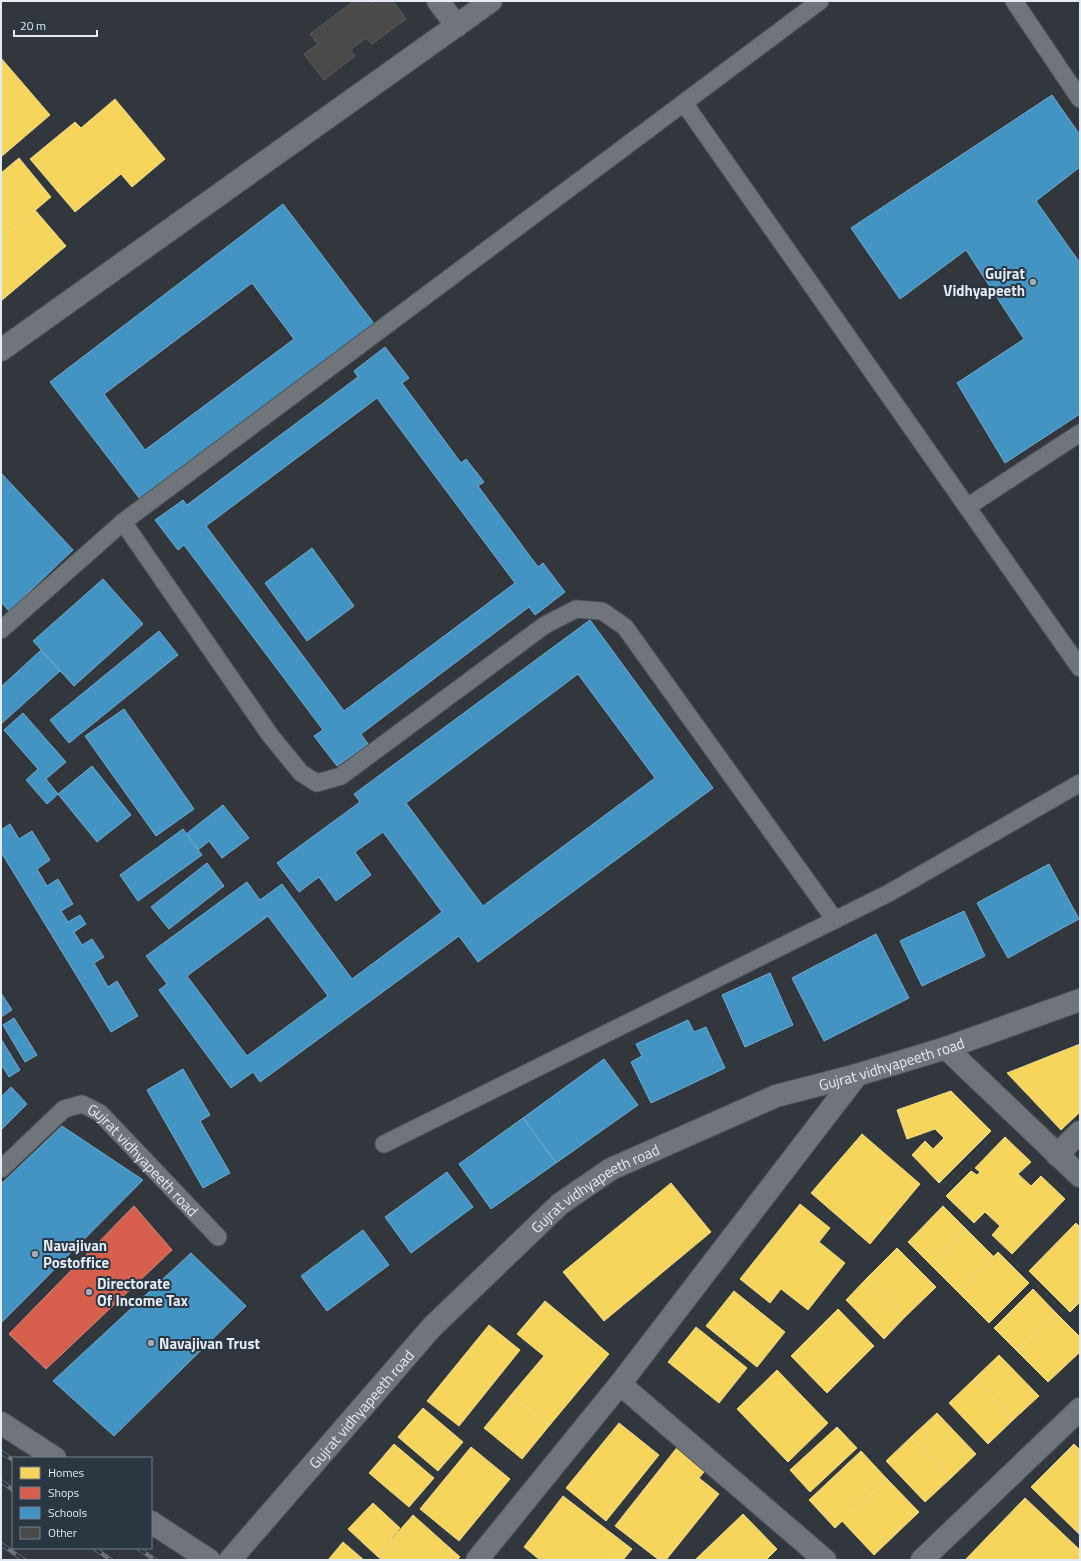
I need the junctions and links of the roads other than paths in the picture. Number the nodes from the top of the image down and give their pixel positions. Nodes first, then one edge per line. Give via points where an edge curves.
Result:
1 (438, 1) edge
2 (492, 1) edge
3 (820, 1) edge
4 (1014, 1) edge
5 (457, 26) junction
6 (1080, 99) edge
7 (684, 103) junction
8 (1, 350) edge
9 (1080, 433) edge
10 (967, 508) junction
11 (123, 522) junction
12 (1, 630) edge
13 (1080, 668) edge
14 (1080, 783) edge
15 (835, 920) junction
16 (1080, 1000) edge
17 (946, 1048) junction
18 (857, 1075) junction
19 (1080, 1132) edge
20 (384, 1144) dead end
21 (1057, 1155) junction
22 (1, 1169) edge
23 (1080, 1176) edge
24 (218, 1237) dead end
25 (620, 1384) junction
26 (1080, 1408) edge
27 (1, 1422) edge
28 (54, 1457) edge
29 (152, 1523) edge
30 (209, 1560) edge
31 (230, 1560) edge
32 (477, 1560) edge
33 (825, 1560) edge
34 (922, 1560) edge

1 - 5 street
2 - 5 street
3 - 7 lane
4 - 6 lane
5 - 8 street
7 - 10 lane
7 - 11 lane
9 - 10 lane
10 - 13 lane
11 - 12 lane
11 - 15 lane via 270,735 301,773 317,783 341,776 545,625 576,609 602,611 625,627
14 - 15 lane via 889,893
15 - 20 lane
16 - 17 street, Gujrat vidhyapeeth road
17 - 18 street, Gujrat vidhyapeeth road
17 - 21 street
18 - 25 street
18 - 31 street, Gujrat vidhyapeeth road via 769,1100 611,1169 560,1204 432,1327
19 - 21 street
21 - 23 street
22 - 24 lane, Gujrat vidhyapeeth road via 64,1109 82,1104 100,1113
25 - 32 street
25 - 33 street
26 - 34 street
27 - 28 street
29 - 30 street

